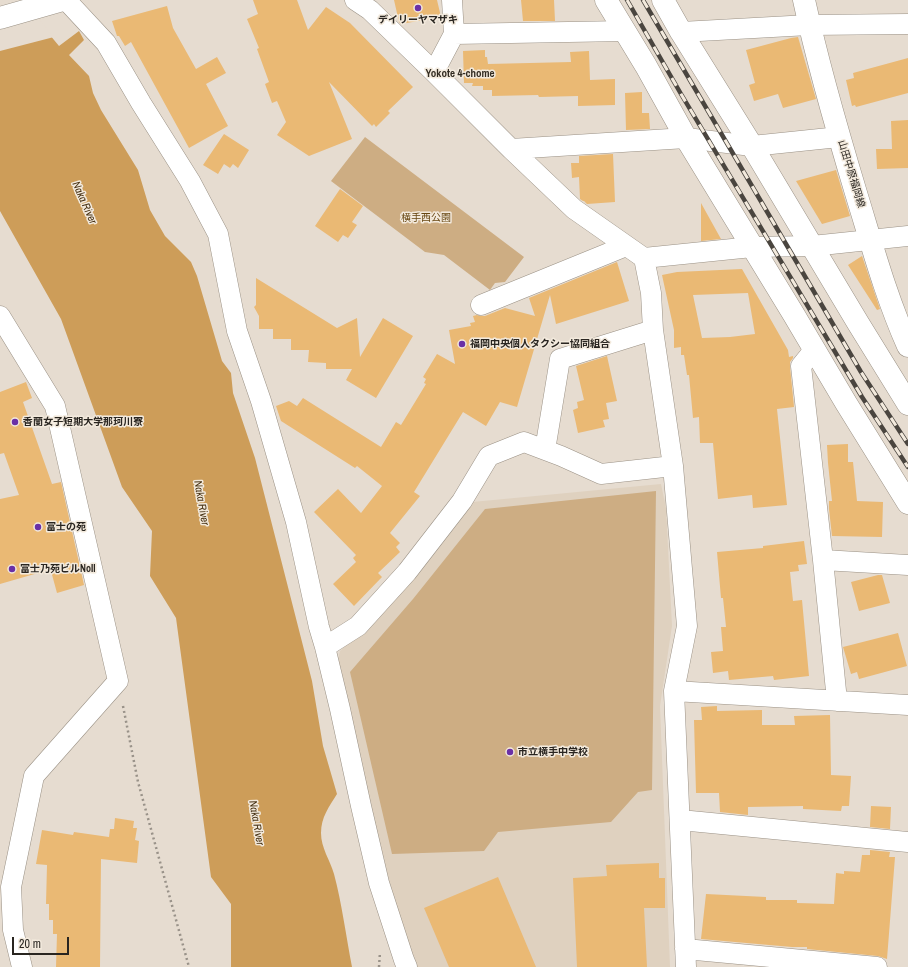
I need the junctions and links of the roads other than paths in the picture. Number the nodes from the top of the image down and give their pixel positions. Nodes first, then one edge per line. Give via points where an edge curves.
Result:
1 (355, 0) edge
2 (452, 0) edge
3 (606, 0) edge
4 (663, 0) edge
5 (804, 0) edge
6 (62, 1) edge
7 (0, 18) edge
8 (908, 24) edge
9 (809, 25) junction
10 (625, 31) junction
11 (681, 32) junction
12 (454, 34) junction
13 (434, 72) junction
14 (839, 137) junction
15 (686, 138) junction
16 (752, 146) junction
17 (511, 149) junction
18 (908, 236) edge
19 (870, 240) junction
20 (626, 246) junction
21 (812, 246) junction
22 (752, 247) junction
23 (644, 258) junction
24 (481, 304) dead end
25 (0, 316) edge
26 (653, 330) junction
27 (908, 346) edge
28 (814, 350) junction
29 (908, 404) edge
30 (545, 450) junction
31 (673, 466) junction
32 (908, 503) edge
33 (823, 560) junction
34 (908, 565) edge
35 (325, 647) junction
36 (674, 691) junction
37 (837, 701) junction
38 (908, 705) edge
39 (680, 820) junction
40 (908, 842) edge
41 (686, 958) edge
42 (22, 967) edge
43 (407, 967) edge
44 (877, 967) edge

1 - 13 street via 370,10
2 - 12 street
3 - 10 street
4 - 11 street
5 - 9 street, 山田中原福岡線
6 - 7 street
6 - 35 street via 106,43 190,180 218,234 237,331 261,401 296,522
8 - 9 street
9 - 11 street
9 - 14 street, 山田中原福岡線
10 - 12 street
10 - 15 street
11 - 16 street
12 - 13 street
13 - 17 street
14 - 16 street
14 - 19 street, 山田中原福岡線
15 - 16 street
15 - 17 street
15 - 22 street
16 - 21 street
17 - 20 street via 574,209
18 - 19 street
19 - 21 street
19 - 27 street, 山田中原福岡線
20 - 23 street
20 - 24 street
21 - 22 street
21 - 29 street
22 - 23 street
22 - 28 street
23 - 26 street via 651,293
25 - 42 street via 55,406 118,681 34,776 11,887 13,930
26 - 30 street via 560,359
26 - 31 street
28 - 32 street
28 - 33 street via 801,366
30 - 31 street via 601,474
30 - 35 street via 524,442 489,456 462,501 406,572 358,626
31 - 36 street via 687,626
33 - 34 street
33 - 37 street
35 - 43 street via 379,883
36 - 37 street
36 - 39 street
37 - 38 street
39 - 40 street
39 - 41 street
41 - 44 street

